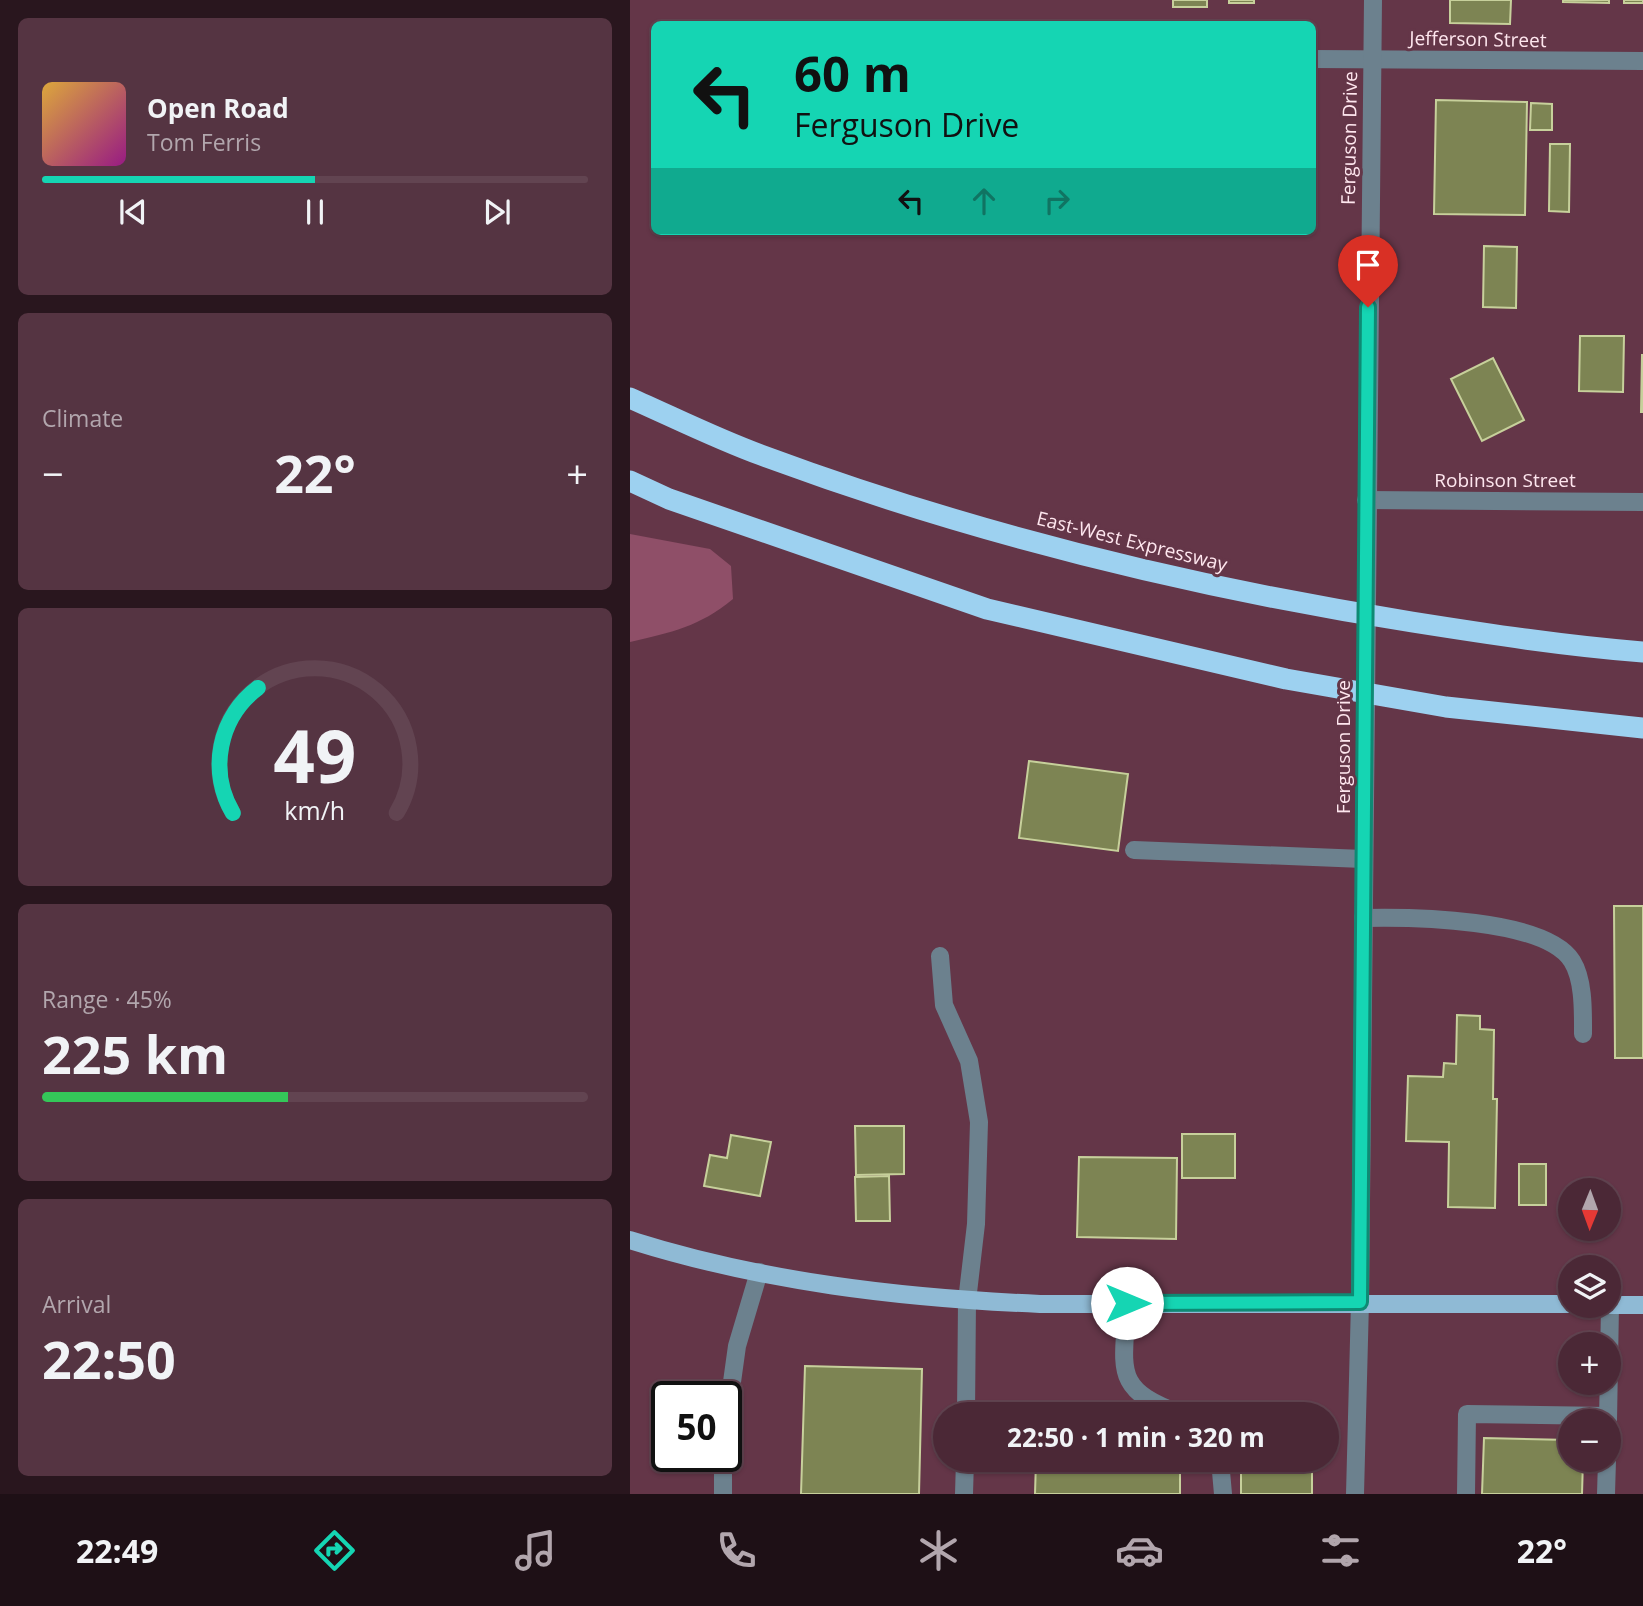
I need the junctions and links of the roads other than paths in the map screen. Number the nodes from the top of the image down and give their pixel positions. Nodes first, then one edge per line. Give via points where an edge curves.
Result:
1 (1373, 0) edge
2 (1316, 59) edge
3 (1371, 59) junction
4 (1643, 61) edge
5 (630, 398) edge
6 (630, 481) edge
7 (1366, 500) junction
8 (1643, 502) edge
9 (1643, 652) edge
10 (1643, 728) edge
11 (1134, 850) dead end
12 (1363, 859) junction
13 (1363, 918) junction
14 (940, 956) dead end
15 (1583, 1034) dead end
16 (630, 1240) edge
17 (760, 1272) junction
18 (967, 1301) junction
19 (1360, 1302) junction
20 (1127, 1303) junction
21 (1558, 1304) edge
22 (1621, 1305) edge
23 (1643, 1305) edge
24 (1609, 1318) edge
25 (732, 1381) edge
26 (965, 1402) edge
27 (1150, 1402) edge
28 (1608, 1409) edge
29 (1558, 1417) edge
30 (723, 1472) edge
31 (965, 1472) edge
32 (1221, 1472) edge
33 (1607, 1472) edge
34 (723, 1494) edge
35 (964, 1494) edge
36 (1223, 1494) edge
37 (1355, 1494) edge
38 (1466, 1494) edge
39 (1606, 1494) edge

1 - 3 street, Ferguson Drive
2 - 3 street, Jefferson Street
3 - 4 street, Jefferson Street
3 - 7 street, Ferguson Drive
5 - 9 highway, East-West Expressway via 760,455 936,513 1092,557 1285,602
6 - 10 highway via 668,499 987,608 1286,679 1446,707
7 - 8 street, Robinson Street
7 - 12 street, Ferguson Drive
11 - 12 street
12 - 13 street, Ferguson Drive
13 - 15 street via 1409,917 1488,925 1557,944 1573,962 1583,1004
13 - 19 street, Ferguson Drive
14 - 18 street via 944,1004 969,1061 979,1122 976,1224
16 - 17 main road
17 - 18 main road via 885,1294
17 - 25 street via 737,1346
18 - 20 main road
18 - 26 street
19 - 20 main road
19 - 21 main road
19 - 37 street, Ferguson Drive
20 - 27 street via 1124,1367 1135,1392
22 - 23 main road
24 - 28 street
29 - 38 street via 1467,1414
30 - 34 street
31 - 35 street
32 - 36 street
33 - 39 street

